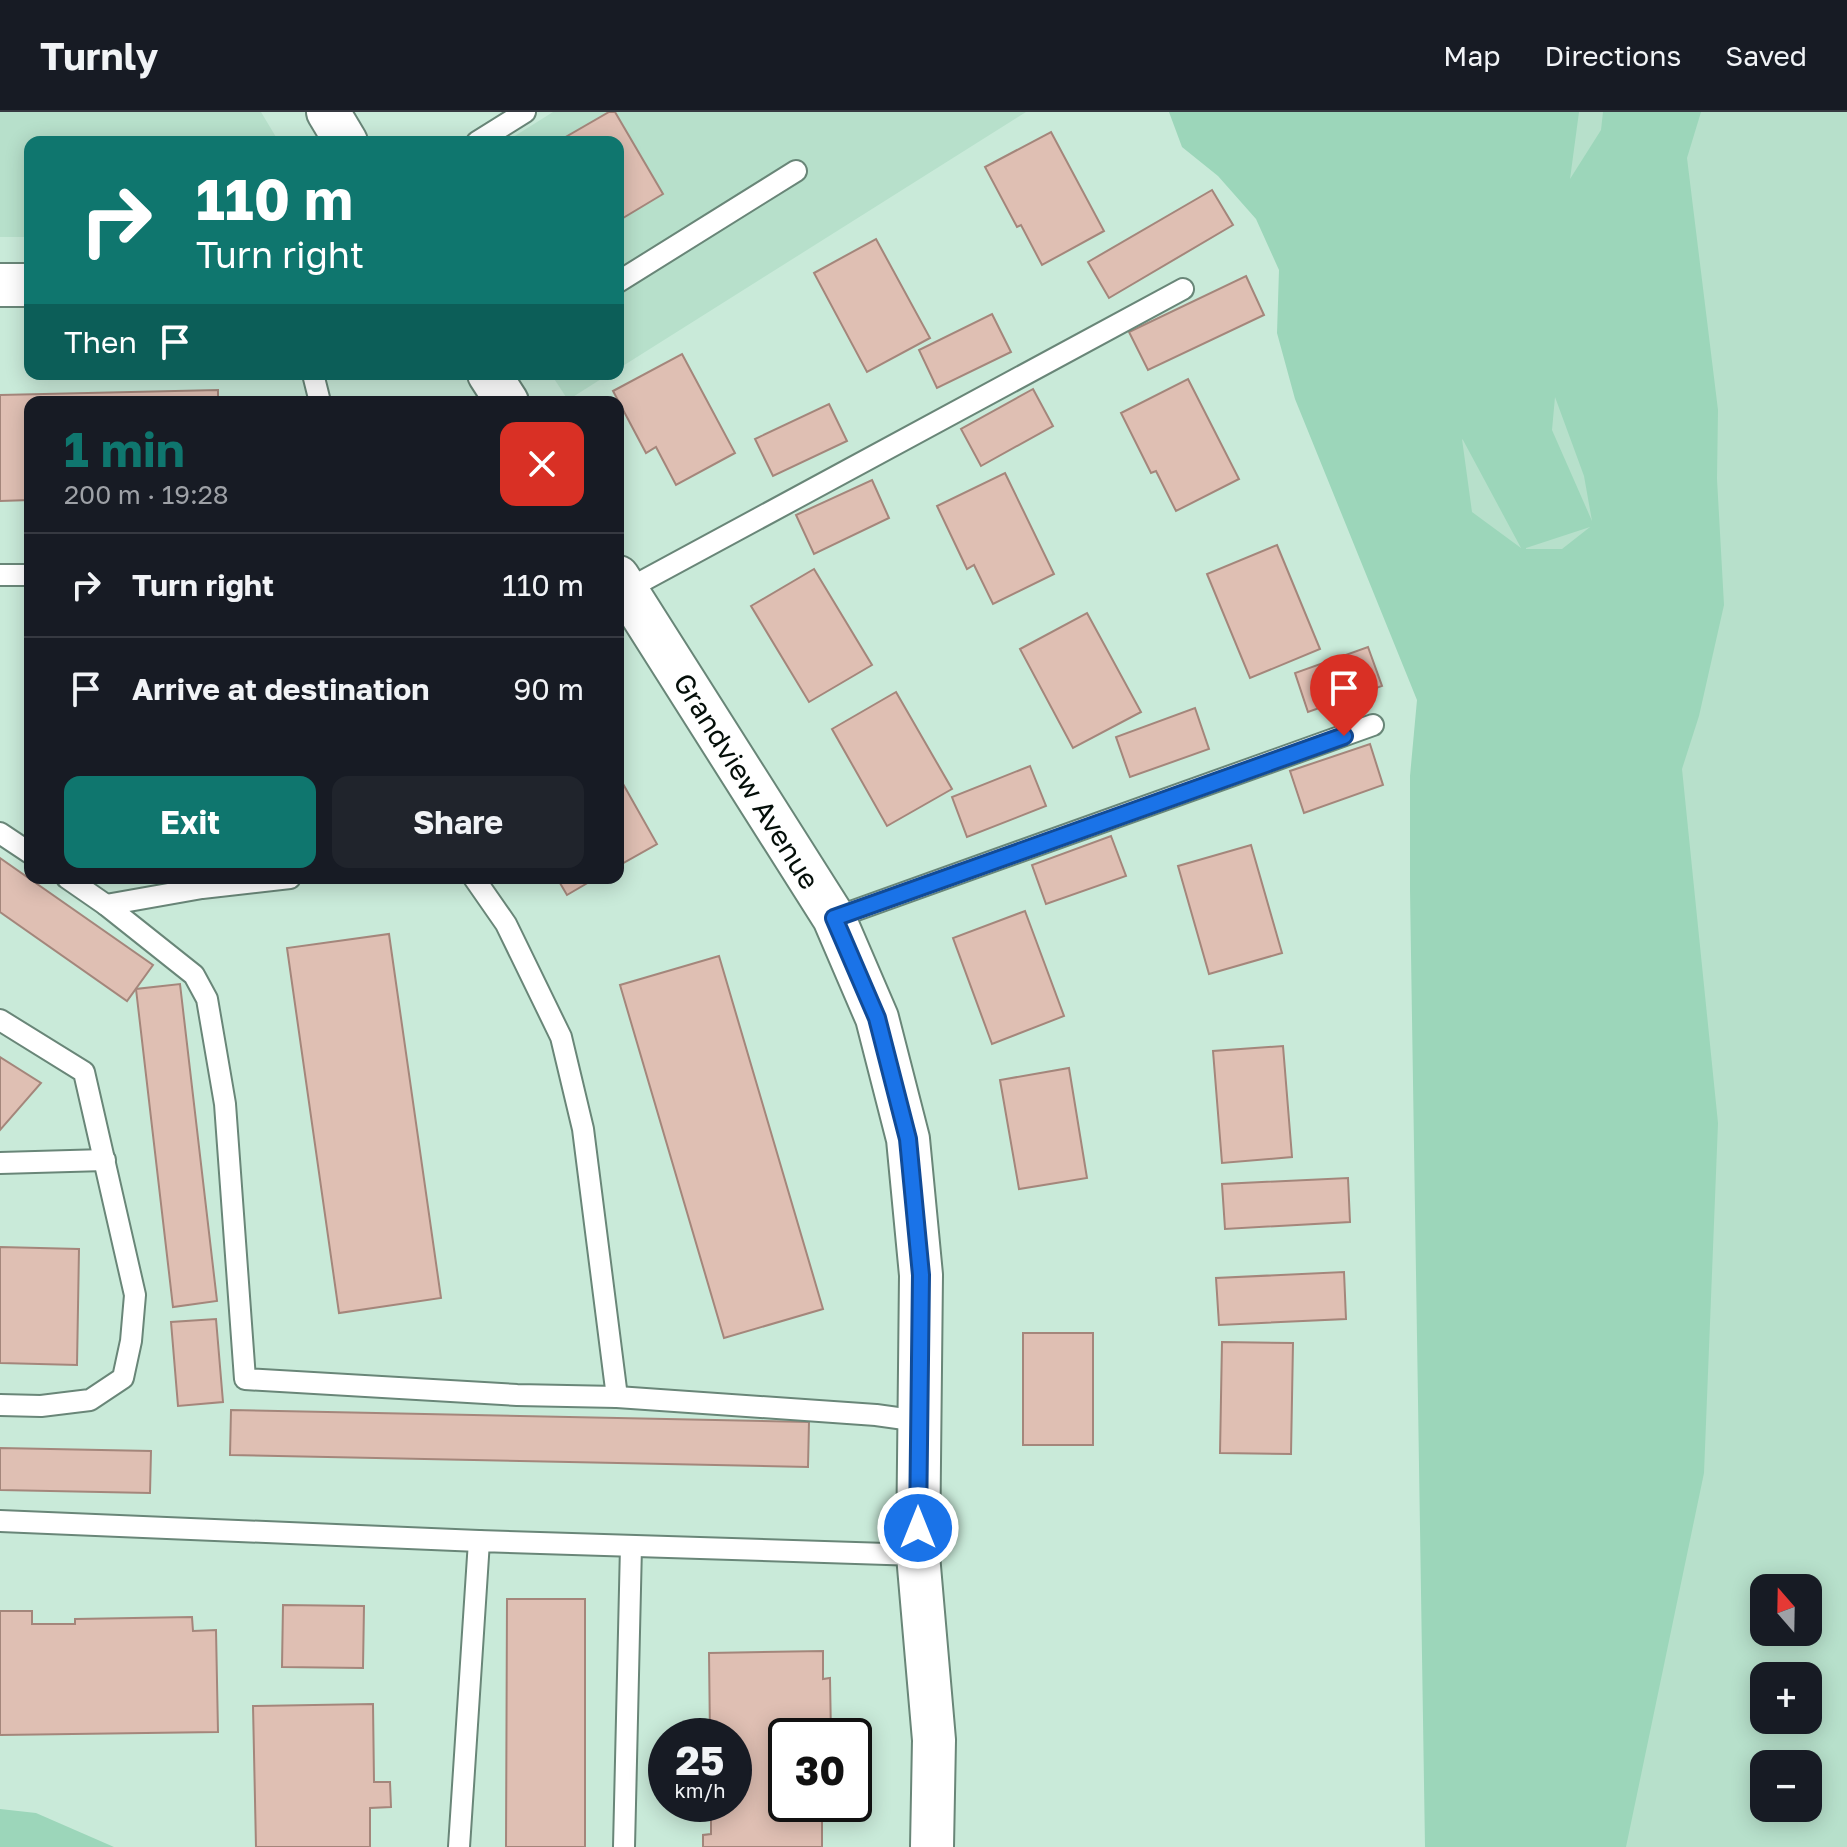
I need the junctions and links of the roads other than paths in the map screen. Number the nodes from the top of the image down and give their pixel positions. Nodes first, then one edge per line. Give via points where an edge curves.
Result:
1 (328, 112) edge
2 (525, 112) edge
3 (342, 136) edge
4 (487, 136) edge
5 (796, 171) dead end
6 (624, 278) edge
7 (0, 285) edge
8 (24, 285) edge
9 (1183, 289) dead end
10 (0, 575) edge
11 (24, 575) edge
12 (624, 583) edge
13 (624, 587) edge
14 (1373, 725) dead end
15 (0, 833) edge
16 (24, 849) edge
17 (76, 884) edge
18 (197, 884) edge
19 (478, 884) edge
20 (106, 905) junction
21 (834, 918) junction
22 (0, 1020) edge
23 (105, 1160) junction
24 (0, 1163) edge
25 (617, 1397) junction
26 (0, 1405) edge
27 (919, 1421) junction
28 (0, 1521) edge
29 (479, 1541) junction
30 (631, 1546) junction
31 (918, 1555) junction
32 (459, 1847) edge
33 (624, 1847) edge
34 (932, 1847) edge

1 - 3 street
2 - 4 lane
5 - 6 lane
7 - 8 street
9 - 12 lane
10 - 11 lane
13 - 21 street, Grandview Avenue
14 - 21 lane
15 - 16 lane
17 - 20 lane
18 - 20 lane
19 - 25 lane via 506,924 561,1037 583,1129
20 - 25 lane via 194,975 207,999 225,1104 245,1379
21 - 27 street, Grandview Avenue via 877,1018 908,1139 921,1275
22 - 23 lane via 84,1072
23 - 24 lane
23 - 26 lane via 135,1295 123,1378 90,1400
25 - 27 lane
27 - 31 street, Grandview Avenue
28 - 29 lane
29 - 30 lane
29 - 32 lane
30 - 31 lane
30 - 33 lane
31 - 34 street, Grandview Avenue via 934,1740

